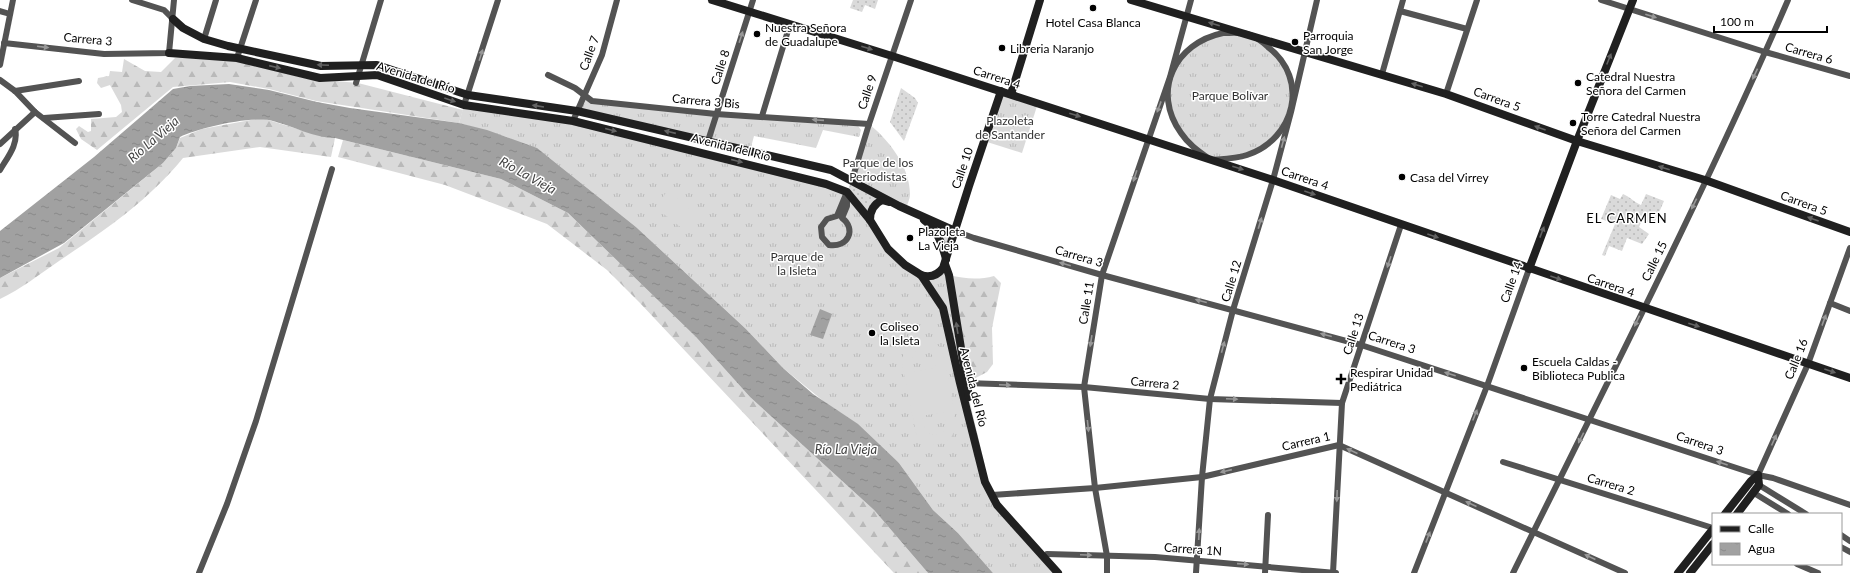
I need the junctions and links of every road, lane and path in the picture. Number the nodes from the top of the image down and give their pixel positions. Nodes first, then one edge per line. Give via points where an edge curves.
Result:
1 (13, 0) edge
2 (132, 0) edge
3 (174, 0) edge
4 (216, 0) edge
5 (256, 0) edge
6 (381, 0) edge
7 (498, 0) edge
8 (617, 0) edge
9 (712, 0) edge
10 (753, 0) edge
11 (911, 0) edge
12 (1040, 0) edge
13 (1131, 0) edge
14 (1191, 0) edge
15 (1317, 0) edge
16 (1403, 0) edge
17 (1477, 0) edge
18 (1601, 0) edge
19 (1633, 0) edge
20 (1788, 0) edge
21 (1629, 9) junction
22 (0, 11) edge
23 (750, 11) junction
24 (1400, 11) junction
25 (10, 14) junction
26 (1187, 16) junction
27 (173, 18) junction
28 (790, 24) junction
29 (1467, 29) junction
30 (1248, 34) junction
31 (204, 39) junction
32 (4, 43) junction
33 (240, 49) junction
34 (1305, 52) junction
35 (1765, 52) junction
36 (169, 53) junction
37 (892, 56) junction
38 (237, 58) junction
39 (0, 65) edge
40 (362, 65) junction
41 (1382, 74) junction
42 (548, 75) dead end
43 (1850, 76) edge
44 (1170, 77) junction
45 (357, 79) junction
46 (0, 80) edge
47 (79, 81) dead end
48 (1001, 91) junction
49 (15, 92) junction
50 (1011, 94) junction
51 (1446, 94) junction
52 (468, 95) junction
53 (584, 95) junction
54 (464, 105) junction
55 (577, 111) junction
56 (35, 112) junction
57 (1291, 112) junction
58 (99, 114) dead end
59 (716, 114) junction
60 (762, 116) junction
61 (44, 118) junction
62 (573, 121) junction
63 (869, 124) junction
64 (15, 129) junction
65 (1147, 139) junction
66 (708, 141) junction
67 (1577, 141) junction
68 (75, 143) dead end
69 (0, 144) edge
70 (1211, 160) junction
71 (332, 169) dead end
72 (0, 170) edge
73 (852, 180) junction
74 (1273, 180) junction
75 (1705, 180) junction
76 (847, 192) junction
77 (897, 206) junction
78 (922, 216) joint
79 (840, 217) junction
80 (870, 220) junction
81 (1401, 225) junction
82 (955, 231) junction
83 (1850, 232) edge
84 (1850, 248) edge
85 (946, 262) junction
86 (1528, 269) junction
87 (921, 275) junction
88 (1102, 275) junction
89 (1830, 303) junction
90 (1643, 308) junction
91 (1233, 310) junction
92 (1850, 311) edge
93 (1361, 345) junction
94 (1808, 364) junction
95 (1850, 378) edge
96 (966, 383) junction
97 (1487, 386) junction
98 (1084, 387) junction
99 (1210, 398) junction
100 (1342, 403) junction
101 (1590, 420) junction
102 (1339, 445) junction
103 (1503, 462) dead end
104 (1758, 476) junction
105 (1202, 477) junction
106 (1560, 479) junction
107 (1759, 485) junction
108 (1095, 488) junction
109 (1445, 492) junction
110 (1754, 493) junction
111 (994, 495) junction
112 (1850, 505) edge
113 (1726, 513) edge
114 (1738, 513) edge
115 (1786, 513) edge
116 (1804, 513) edge
117 (1268, 515) dead end
118 (1712, 528) edge
119 (1712, 529) edge
120 (1534, 531) junction
121 (1712, 545) edge
122 (1047, 554) junction
123 (1107, 556) junction
124 (1197, 560) junction
125 (1799, 565) edge
126 (1265, 566) junction
127 (1335, 572) edge
128 (199, 573) edge
129 (1058, 573) edge
130 (1065, 573) edge
131 (1107, 573) edge
132 (1196, 573) edge
133 (1265, 573) edge
134 (1414, 573) edge
135 (1513, 573) edge
136 (1625, 573) edge
137 (1678, 573) edge
138 (1690, 573) edge
139 (1818, 573) edge

1 - 25 street
2 - 27 street via 164,10
3 - 27 street
4 - 31 street
5 - 33 street
6 - 40 street
52 -> 7 street
8 - 53 street, Calle 7 via 602,56
9 - 23 main road, Carrera 4
10 - 23 street, Calle 8
11 - 37 street, Calle 9
12 - 50 main road
13 - 26 main road, Carrera 5
14 - 26 street, Calle 11
15 - 34 street, Calle 12
16 - 24 street
17 - 29 street
18 - 21 street, Carrera 6
19 - 21 main road, Calle 14
20 - 35 street, Calle 15
21 -> 35 street, Carrera 6
67 -> 21 main road, Calle 14
22 - 25 street
23 - 28 main road, Carrera 4
59 -> 23 street, Calle 8
24 - 29 street
24 - 41 street
25 - 32 street
30 -> 26 main road, Carrera 5
26 - 44 street, Calle 11
27 - 31 main road, Avenida del Río via 183,28
27 - 36 street
28 -> 37 main road, Carrera 4
28 - 60 street
29 - 51 street
30 - 34 main road, Carrera 5
30 - 44 street via 1223,33 1200,40 1182,56
30 - 57 street via 1272,49 1284,64 1291,82
31 - 33 main road, Avenida del Río
32 -> 36 street, Carrera 3 via 104,54
32 - 39 street
33 - 38 street
40 -> 33 main road, Avenida del Río via 321,66
34 - 41 main road, Carrera 5
34 - 57 street, Calle 12
35 - 43 street, Carrera 6
35 -> 75 street, Calle 15
36 - 38 main road, Avenida del Río
37 - 48 main road, Carrera 4
37 - 63 street, Calle 9
38 -> 45 main road, Avenida del Río via 320,78
40 - 45 street
40 - 52 main road, Avenida del Río via 377,64
51 -> 41 main road, Carrera 5
42 - 53 street, Carrera 3 Bis
44 -> 65 street, Calle 11
44 - 70 street via 1169,101 1175,124 1187,141
45 -> 54 main road, Avenida del Río via 377,75
46 - 49 street
47 - 49 street
48 - 50 main road, Carrera 4
48 - 82 main road, Calle 10
49 - 56 street
50 -> 65 main road, Carrera 4
67 -> 51 main road, Carrera 5
52 - 54 street
55 -> 52 main road, Avenida del Río
53 - 55 street, Calle 7
53 - 59 street, Carrera 3 Bis via 592,101
54 - 62 main road, Avenida del Río
55 - 62 street, Calle 7
66 -> 55 main road, Avenida del Río
56 - 61 street
56 - 64 street
57 - 70 street via 1278,134 1258,150 1236,158
74 -> 57 street, Calle 12
58 - 61 street
59 - 60 street, Carrera 3 Bis
59 - 66 street, Calle 8
63 -> 60 street, Carrera 3 Bis
61 - 68 street
62 -> 76 main road, Avenida del Río via 826,184
63 - 73 street, Calle 9
64 - 69 street
64 - 72 street via 17,134 14,146
65 - 70 main road, Carrera 4
65 -> 88 street, Calle 11
66 - 73 main road, Avenida del Río via 831,170
75 -> 67 main road, Carrera 5
86 -> 67 main road, Calle 14
70 -> 74 main road, Carrera 4
71 - 128 street via 256,421
73 - 76 main road, Calle 9
73 - 77 main road, Avenida del Río
74 -> 81 main road, Carrera 4
91 -> 74 street, Calle 12
83 -> 75 main road, Carrera 5
75 -> 90 street, Calle 15
76 - 79 street, Calle 9
76 - 80 main road, Avenida del Río
77 - 78 main road, Avenida del Río
77 - 80 main road, Avenida del Río via 882,200 874,205
77 - 85 main road, Avenida del Río via 929,223 940,238
78 - 82 main road, Carrera 3
79 - 79 street via 827,219 821,227 822,237 829,245 844,243 850,235 849,225
80 - 87 main road, Avenida del Río via 888,248 905,265
81 -> 86 main road, Carrera 4
81 -> 93 street, Calle 13
82 - 85 main road, Calle 10
88 -> 82 street, Carrera 3
84 - 89 street, Calle 16
85 - 87 main road via 936,275
96 -> 85 main road, Avenida del Río
86 -> 90 main road, Carrera 4
86 - 97 street, Calle 14
87 - 111 main road, Avenida del Río via 943,308 984,478
91 -> 88 street, Carrera 3
88 -> 98 street, Calle 11
89 - 92 street
94 -> 89 street, Calle 16
90 -> 94 main road, Carrera 4
90 -> 101 street, Calle 15
93 -> 91 street, Carrera 3
99 -> 91 street, Calle 12
97 -> 93 street, Carrera 3
93 - 100 street, Calle 13
94 -> 95 main road, Carrera 4
104 -> 94 street, Calle 16
96 -> 98 street, Carrera 2
96 - 111 main road, Avenida del Río via 988,480
97 - 101 street, Carrera 3
109 -> 97 street, Calle 14
98 - 99 street, Carrera 2
98 -> 108 street, Calle 11
99 -> 100 street, Carrera 2
99 - 105 street, Calle 12
100 - 102 street, Calle 13
104 -> 101 street, Carrera 3
101 -> 106 street, Calle 15
102 -> 105 street, Carrera 1
109 -> 102 street, Carrera 1
102 -> 127 street, Calle 13
103 - 106 street, Carrera 2
104 - 107 main road
104 - 112 street, Carrera 3 via 1773,478
104 - 113 main road, Calle 16
105 - 108 street, Carrera 1
124 -> 105 street, Calle 12
106 - 118 street, Carrera 2
106 - 120 street, Calle 15
107 - 110 main road
107 - 116 street
108 - 111 street, Carrera 1
108 - 123 street, Calle 11
120 -> 109 street, Carrera 1
134 -> 109 street, Calle 14
110 - 114 main road
110 - 115 street
111 - 122 main road, Avenida del Río
111 - 129 main road, Avenida del Río via 997,505
117 - 126 street
119 - 137 main road
120 - 135 street, Calle 15
136 -> 120 street, Carrera 1
121 - 138 main road
122 -> 123 street, Carrera 1N
122 - 130 main road, Avenida del Río
123 - 124 street, Carrera 1N
123 - 131 street, Calle 11
124 -> 126 street, Carrera 1N
124 - 132 street, Calle 12
125 - 139 street
126 - 127 street, Carrera 1N
126 - 133 street

